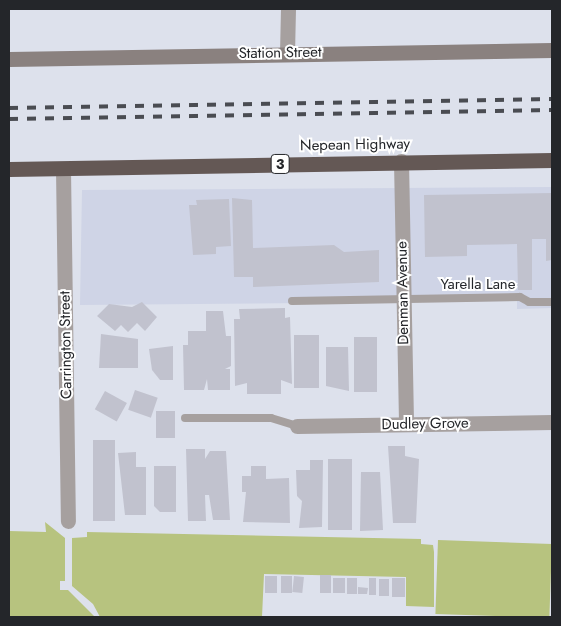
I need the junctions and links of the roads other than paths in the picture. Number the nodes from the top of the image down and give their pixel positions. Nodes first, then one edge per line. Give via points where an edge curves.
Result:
1 (288, 9) edge
2 (552, 50) edge
3 (287, 53) junction
4 (9, 59) edge
5 (552, 160) edge
6 (401, 161) junction
7 (9, 169) edge
8 (63, 169) junction
9 (404, 300) junction
10 (292, 301) dead end
11 (552, 302) edge
12 (185, 418) dead end
13 (552, 422) edge
14 (406, 424) junction
15 (297, 426) joint
16 (68, 521) dead end

1 - 3 street
2 - 3 street, Station Street
3 - 4 street, Station Street
5 - 6 highway, Nepean Highway / 3
6 - 8 highway, Nepean Highway / 3
6 - 9 street, Denman Avenue
7 - 8 highway, Nepean Highway / 3
8 - 16 street, Carrington Street
9 - 10 lane, Yarella Lane
9 - 11 lane, Yarella Lane via 520,297 529,302
9 - 14 street, Denman Avenue
12 - 15 lane via 271,418
13 - 14 street, Dudley Grove
14 - 15 street, Dudley Grove

